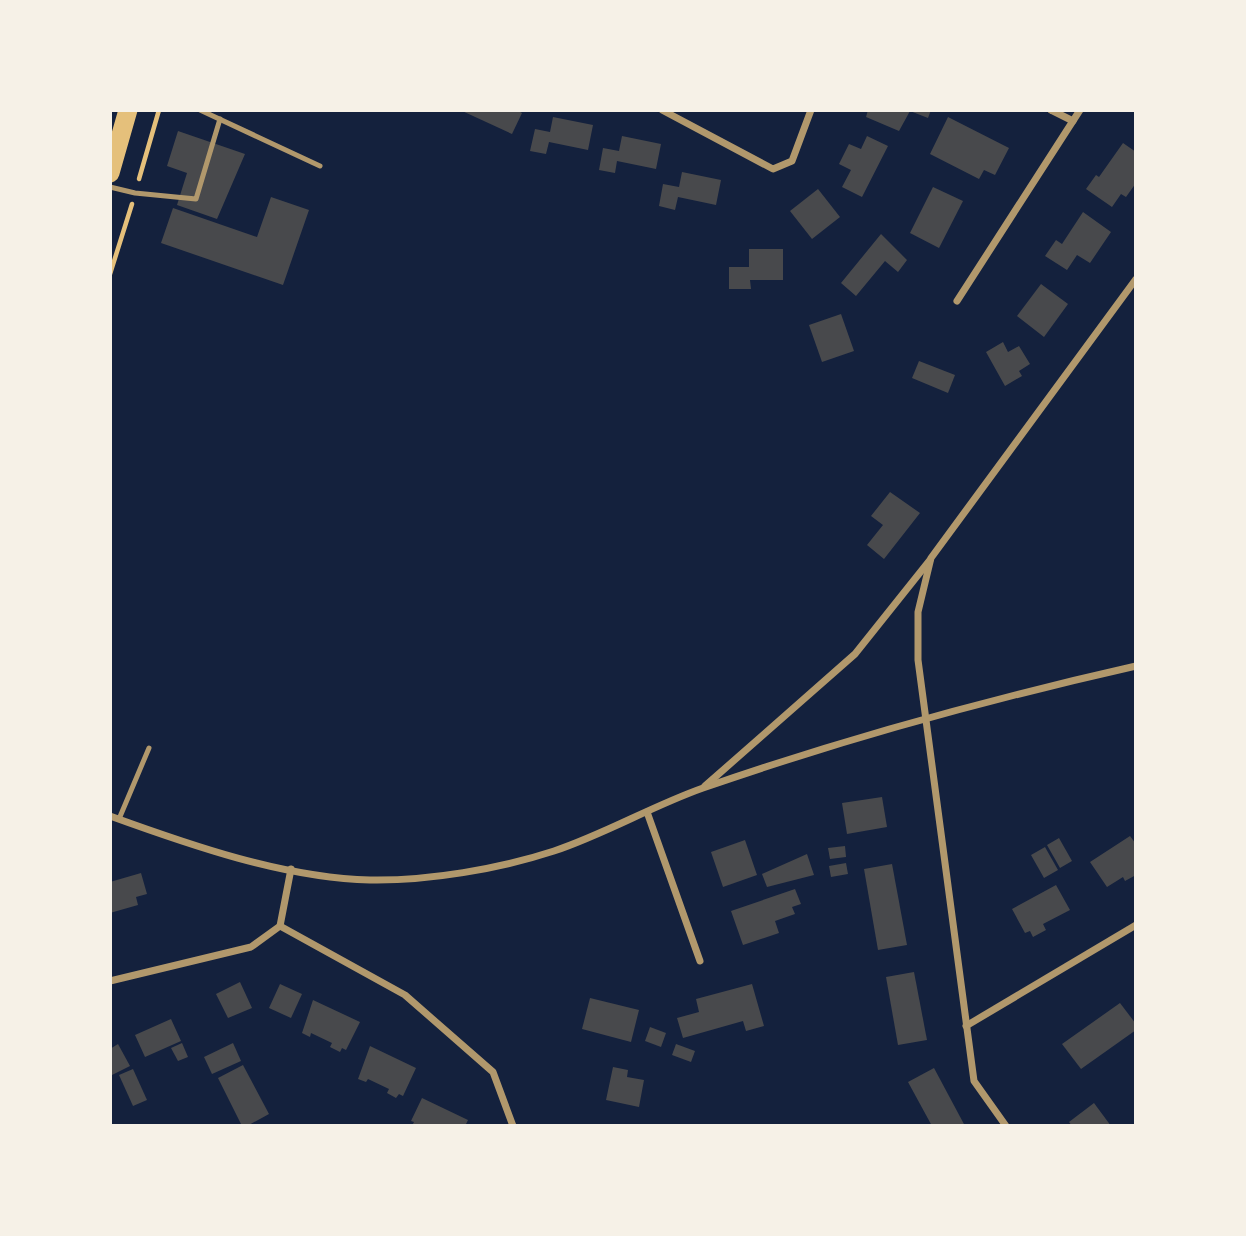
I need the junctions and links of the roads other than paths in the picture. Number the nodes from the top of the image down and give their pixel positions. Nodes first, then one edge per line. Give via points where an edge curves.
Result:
1 (128, 110) edge
2 (200, 110) edge
3 (662, 110) edge
4 (811, 110) edge
5 (1051, 110) edge
6 (1080, 110) edge
7 (220, 120) junction
8 (1073, 121) junction
9 (320, 166) dead end
10 (110, 173) edge
11 (110, 187) edge
12 (1136, 279) edge
13 (957, 301) dead end
14 (932, 558) junction
15 (1136, 666) edge
16 (927, 719) junction
17 (149, 748) dead end
18 (701, 789) junction
19 (647, 812) junction
20 (110, 816) edge
21 (119, 819) junction
22 (291, 869) junction
23 (1136, 925) edge
24 (281, 926) junction
25 (700, 961) dead end
26 (110, 981) edge
27 (966, 1026) junction
28 (513, 1126) edge
29 (1006, 1126) edge

1 - 10 highway
2 - 7 lane
3 - 4 street via 773,169 792,160
5 - 8 street
6 - 8 street
7 - 9 lane
7 - 11 lane via 196,199
8 - 13 street
12 - 14 street
14 - 16 street via 918,612 918,660
14 - 18 street via 855,654
15 - 16 street
16 - 18 street
16 - 27 street
17 - 21 lane
18 - 19 street
19 - 22 street via 555,851 470,872 369,880
19 - 25 street
20 - 21 street
21 - 22 street via 242,860
22 - 24 street
23 - 27 street
24 - 26 street via 251,947
24 - 28 street via 405,995 493,1072
27 - 29 street via 974,1080

